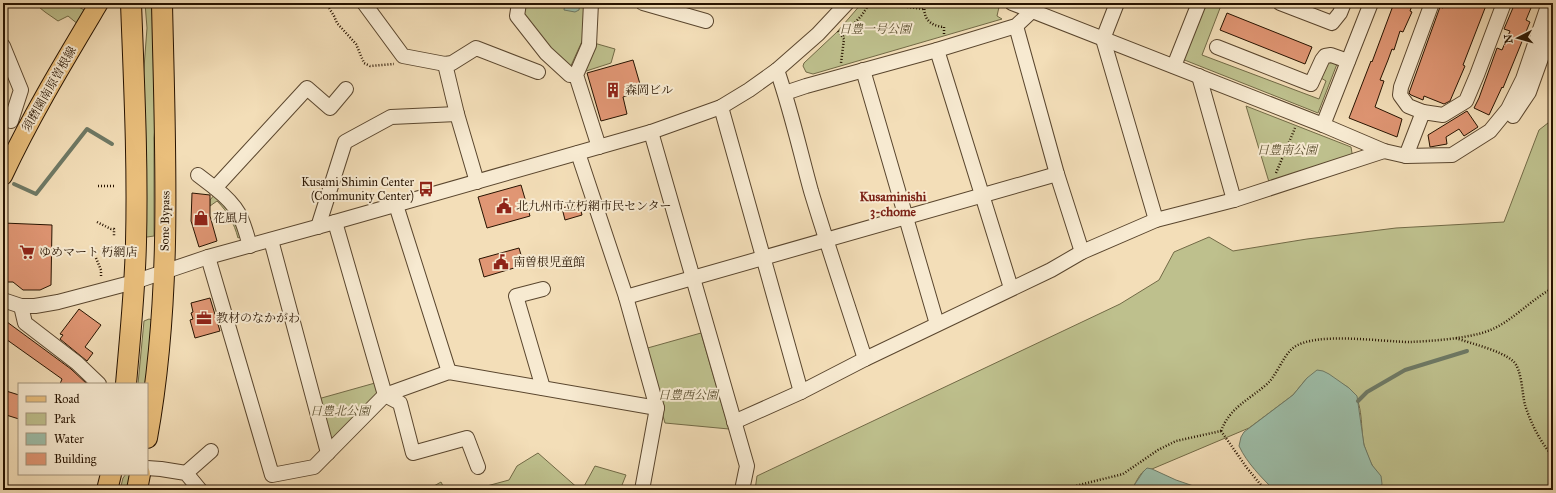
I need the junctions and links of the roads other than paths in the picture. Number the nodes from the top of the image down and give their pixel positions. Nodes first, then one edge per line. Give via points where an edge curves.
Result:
1 (99, 3) edge
2 (131, 3) edge
3 (162, 3) edge
4 (364, 3) edge
5 (519, 3) edge
6 (591, 3) edge
7 (643, 3) edge
8 (847, 3) edge
9 (1012, 3) edge
10 (1117, 3) edge
11 (1199, 3) edge
12 (1280, 3) edge
13 (1344, 3) edge
14 (1371, 3) edge
15 (1432, 3) edge
16 (1504, 3) edge
17 (1549, 3) edge
18 (1034, 7) edge
19 (1553, 20) edge
20 (706, 21) dead end
21 (1016, 26) junction
22 (1102, 39) junction
23 (3, 46) edge
24 (1217, 47) dead end
25 (942, 48) junction
26 (1348, 61) junction
27 (445, 64) junction
28 (1174, 66) junction
29 (778, 70) junction
30 (863, 70) junction
31 (538, 72) dead end
32 (576, 75) junction
33 (1199, 76) junction
34 (346, 89) dead end
35 (785, 93) junction
36 (721, 107) junction
37 (1423, 112) junction
38 (457, 114) junction
39 (1500, 119) junction
40 (13, 122) edge
41 (1323, 125) junction
42 (651, 132) junction
43 (599, 147) junction
44 (1384, 151) junction
45 (578, 153) junction
46 (1406, 156) junction
47 (1057, 174) junction
48 (198, 175) dead end
49 (3, 176) edge
50 (477, 182) junction
51 (215, 188) junction
52 (982, 196) junction
53 (1234, 200) junction
54 (396, 205) junction
55 (906, 217) junction
56 (1156, 220) junction
57 (335, 222) junction
58 (318, 227) junction
59 (271, 240) junction
60 (826, 240) junction
61 (250, 246) junction
62 (1082, 252) junction
63 (208, 257) junction
64 (764, 258) junction
65 (164, 272) junction
66 (694, 278) junction
67 (134, 282) junction
68 (1011, 288) junction
69 (543, 289) dead end
70 (626, 297) junction
71 (3, 300) edge
72 (21, 306) junction
73 (937, 324) junction
74 (865, 359) junction
75 (449, 372) junction
76 (99, 383) edge
77 (126, 383) edge
78 (543, 388) junction
79 (801, 392) junction
80 (385, 395) junction
81 (657, 408) junction
82 (734, 422) junction
83 (148, 432) edge
84 (211, 451) dead end
85 (328, 453) junction
86 (478, 467) dead end
87 (148, 468) edge
88 (186, 473) junction
89 (111, 475) edge
90 (140, 475) edge
91 (107, 490) edge
92 (137, 490) edge
93 (200, 490) edge
94 (642, 490) edge
95 (742, 490) edge

1 - 40 main road, 須磨園南原曽根線 via 61,66
2 - 67 highway via 136,151
3 - 65 highway, Sone Bypass
4 - 27 street via 404,56
5 - 32 street via 517,16 546,53 570,75
6 - 32 street via 589,45
7 - 20 street
8 - 29 street via 818,34
9 - 18 street
10 - 22 street
11 - 28 street
12 - 13 street via 1332,23
14 - 26 street
15 - 37 street via 1400,95 1408,106
16 - 37 street via 1466,101 1443,116
17 - 39 street via 1522,79 1508,109
18 - 21 street
18 - 22 street
19 - 39 street via 1529,92 1515,114 1507,120
21 - 25 street
21 - 47 street
22 - 28 street
22 - 56 street
23 - 40 street via 21,90
24 - 26 street via 1311,84 1325,56 1331,55
25 - 30 street
25 - 52 street
26 - 41 street
27 - 31 street via 452,63 476,48
27 - 38 street
28 - 33 street
29 - 35 street
29 - 36 street
30 - 35 street
30 - 55 street
32 - 43 street
33 - 41 street
33 - 53 street
34 - 51 street via 330,108 307,88
35 - 60 street
36 - 42 street
36 - 64 street
37 - 46 street
38 - 50 street
38 - 58 street via 391,117 345,142
39 - 46 street via 1490,131 1452,155
40 - 49 main road, 須磨園南原曽根線
41 - 44 street
42 - 43 street
42 - 66 street
43 - 45 street
44 - 46 street
44 - 53 street
45 - 50 street
45 - 70 street
47 - 52 street
47 - 62 street
48 - 51 street
50 - 54 street
51 - 61 street via 228,198 243,219
52 - 55 street
52 - 68 street
53 - 56 street
54 - 57 street
54 - 75 street
55 - 60 street
55 - 73 street
56 - 62 street
57 - 58 street
57 - 80 street
58 - 59 street
59 - 61 street
59 - 85 street
60 - 64 street
60 - 74 street
61 - 63 street
62 - 68 street via 1051,270
63 - 65 street
63 - 85 street via 272,475 314,468
64 - 66 street
64 - 79 street
65 - 67 street
65 - 83 highway, Sone Bypass via 154,398
66 - 70 street
66 - 82 street
67 - 72 street via 58,302
67 - 77 highway
68 - 73 street
69 - 78 street via 516,296
70 - 81 street
71 - 72 street
72 - 76 street via 24,323
73 - 74 street
74 - 79 street
75 - 78 street
75 - 80 street
78 - 81 street
79 - 82 street
80 - 85 street
80 - 86 street via 400,403 412,452 467,438
81 - 94 street
82 - 95 street via 747,466
84 - 88 street
87 - 88 street
88 - 93 street
89 - 91 highway
90 - 92 highway

